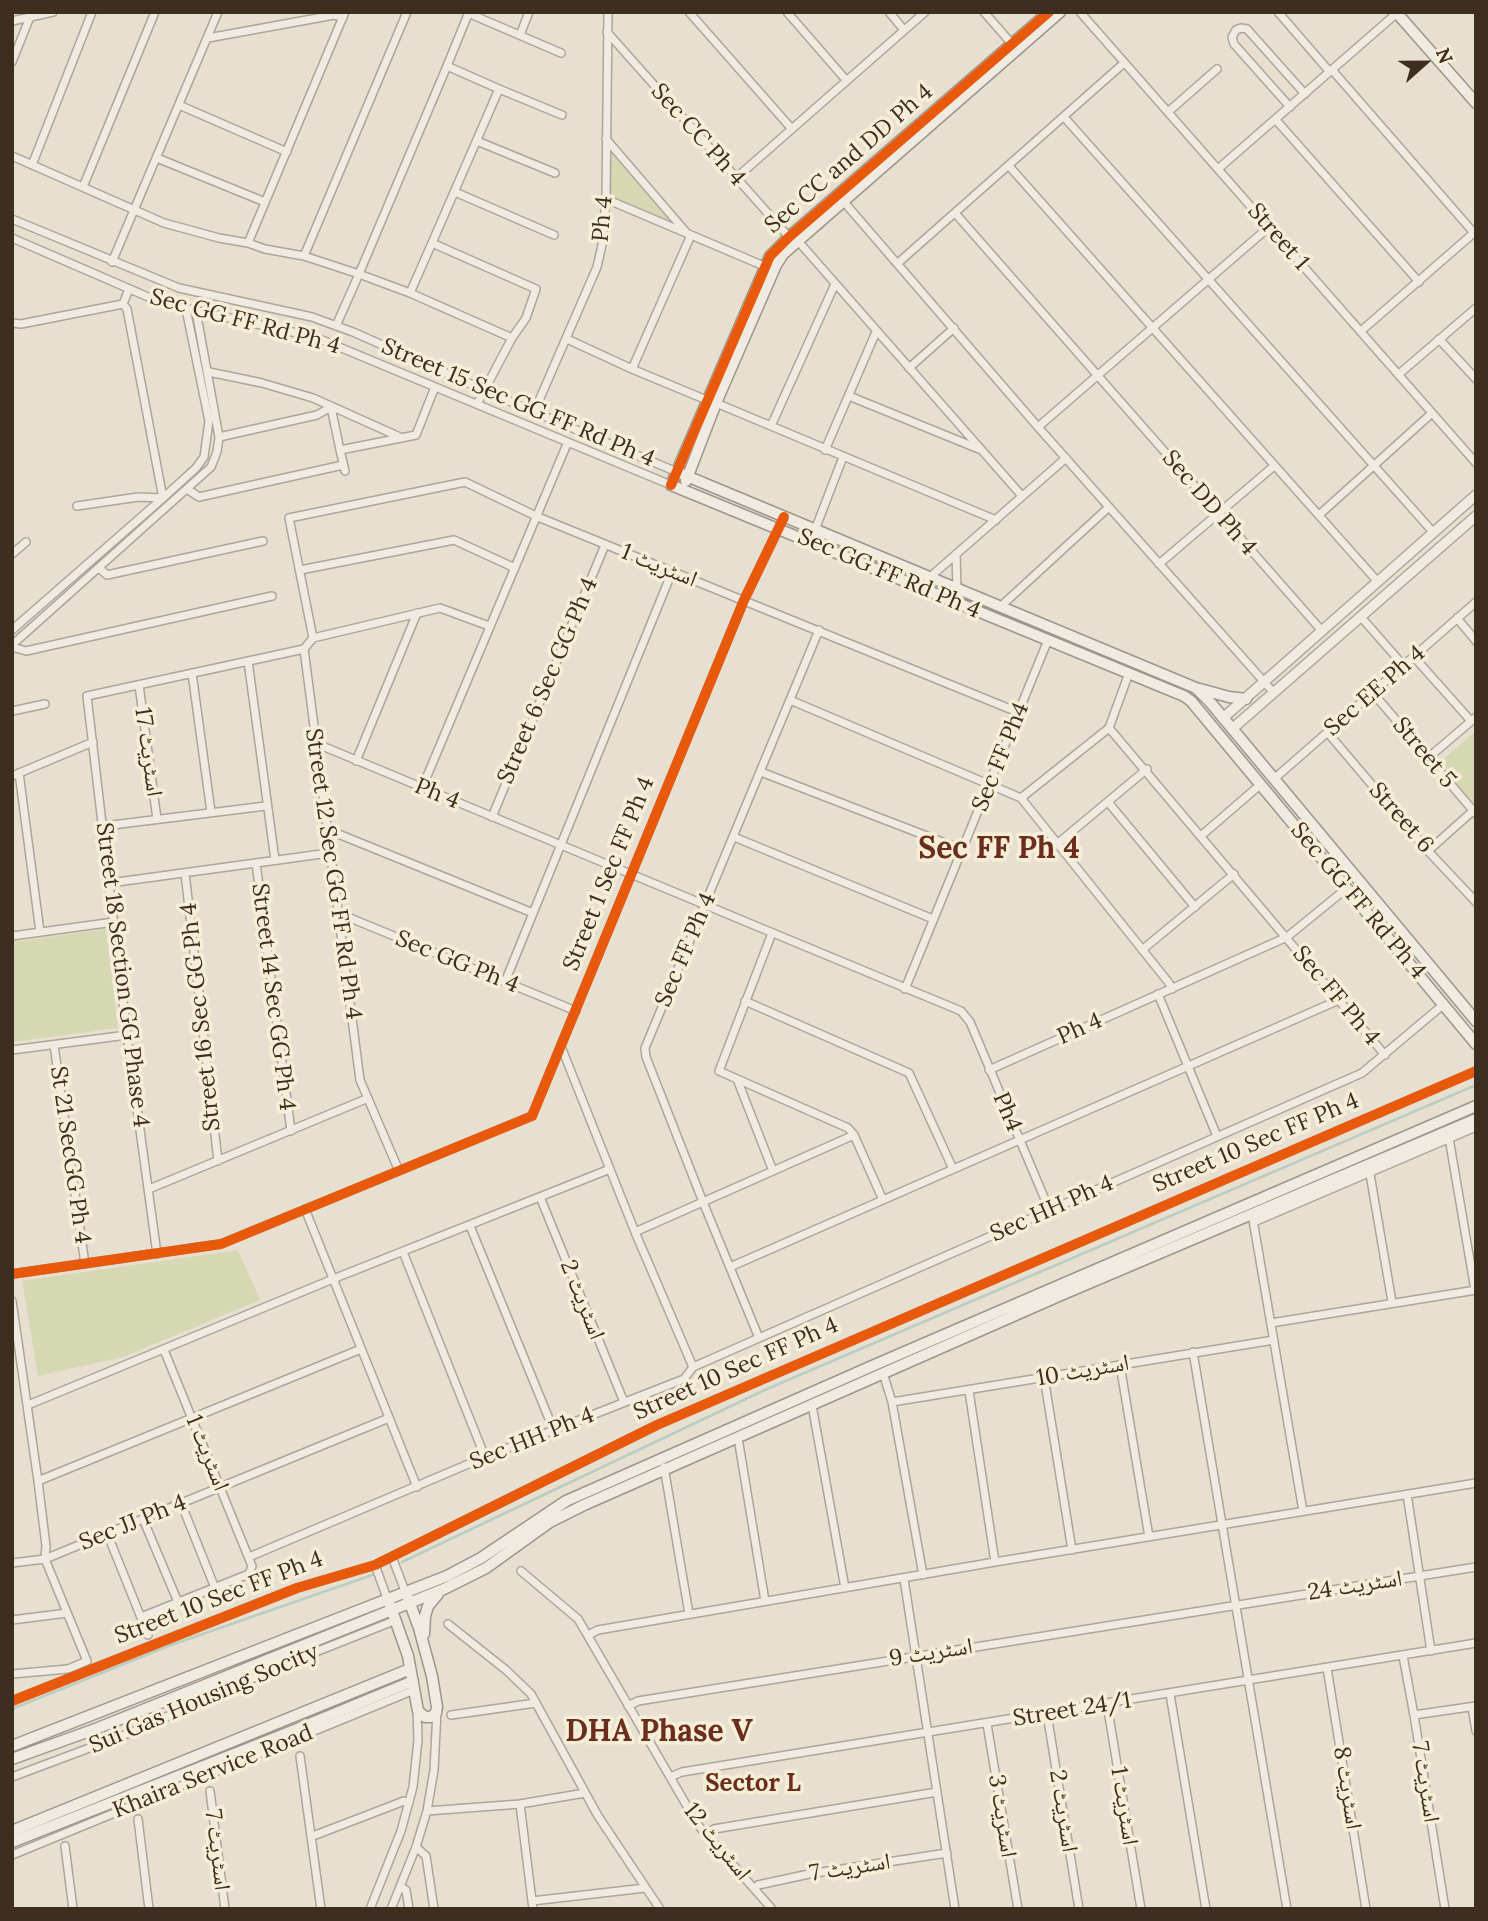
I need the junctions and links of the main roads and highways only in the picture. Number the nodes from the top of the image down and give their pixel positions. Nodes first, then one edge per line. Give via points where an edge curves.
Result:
1 (1049, 12) edge
2 (1060, 12) edge
3 (1397, 13) edge
4 (1476, 103) edge
5 (793, 239) junction
6 (713, 402) junction
7 (677, 472) junction
8 (688, 477) junction
9 (671, 485) joint
10 (683, 490) junction
11 (959, 590) junction
12 (957, 603) junction
13 (1196, 688) junction
14 (1246, 699) road end
15 (1476, 1021) edge
16 (1476, 1044) edge
17 (1476, 1106) edge
18 (1476, 1119) edge
19 (664, 1464) junction
20 (444, 1589) junction
21 (405, 1591) junction
22 (387, 1598) junction
23 (410, 1603) junction
24 (394, 1615) junction
25 (424, 1646) junction
26 (410, 1669) junction
27 (413, 1685) junction
28 (12, 1746) edge
29 (12, 1759) edge
30 (12, 1831) edge
31 (12, 1842) edge

1 - 5 main road, Sec CC and DD Ph 4
2 - 5 main road, Sec CC and DD Ph 4 via 844,202
3 - 4 main road
5 - 6 main road, Sec CC and DD Ph 4 via 776,265
5 - 6 main road, Sec CC and DD Ph 4 via 764,266
6 - 7 main road, Sec CC and DD Ph 4
6 - 8 main road, Sec CC and DD Ph 4
7 - 8 main road, Street 15 Sec GG FF Rd Ph 4
7 - 9 main road, Sec CC and DD Ph 4
8 - 10 main road, Sec CC and DD Ph 4
8 - 11 main road, Street 15 Sec GG FF Rd Ph 4
9 - 10 main road, Sec GG FF Rd Ph 4
10 - 12 main road, Sec GG FF Rd Ph 4
11 - 12 main road
11 - 13 main road, Street 15 Sec GG FF Rd Ph 4
12 - 16 main road, Sec GG FF Rd Ph 4 via 1191,701
13 - 14 main road
13 - 15 main road, Street 15 Sec GG FF Rd Ph 4
17 - 19 main road via 880,1363
18 - 19 main road via 738,1438
19 - 20 main road via 550,1522 486,1568
19 - 21 main road via 559,1505 481,1558
20 - 23 main road
20 - 25 main road via 425,1616
21 - 22 main road
21 - 23 main road
22 - 24 main road
22 - 28 main road
23 - 24 main road
23 - 25 main road
24 - 26 main road
24 - 29 main road
25 - 27 main road via 436,1713 420,1714
26 - 27 main road
26 - 30 main road
27 - 31 main road

